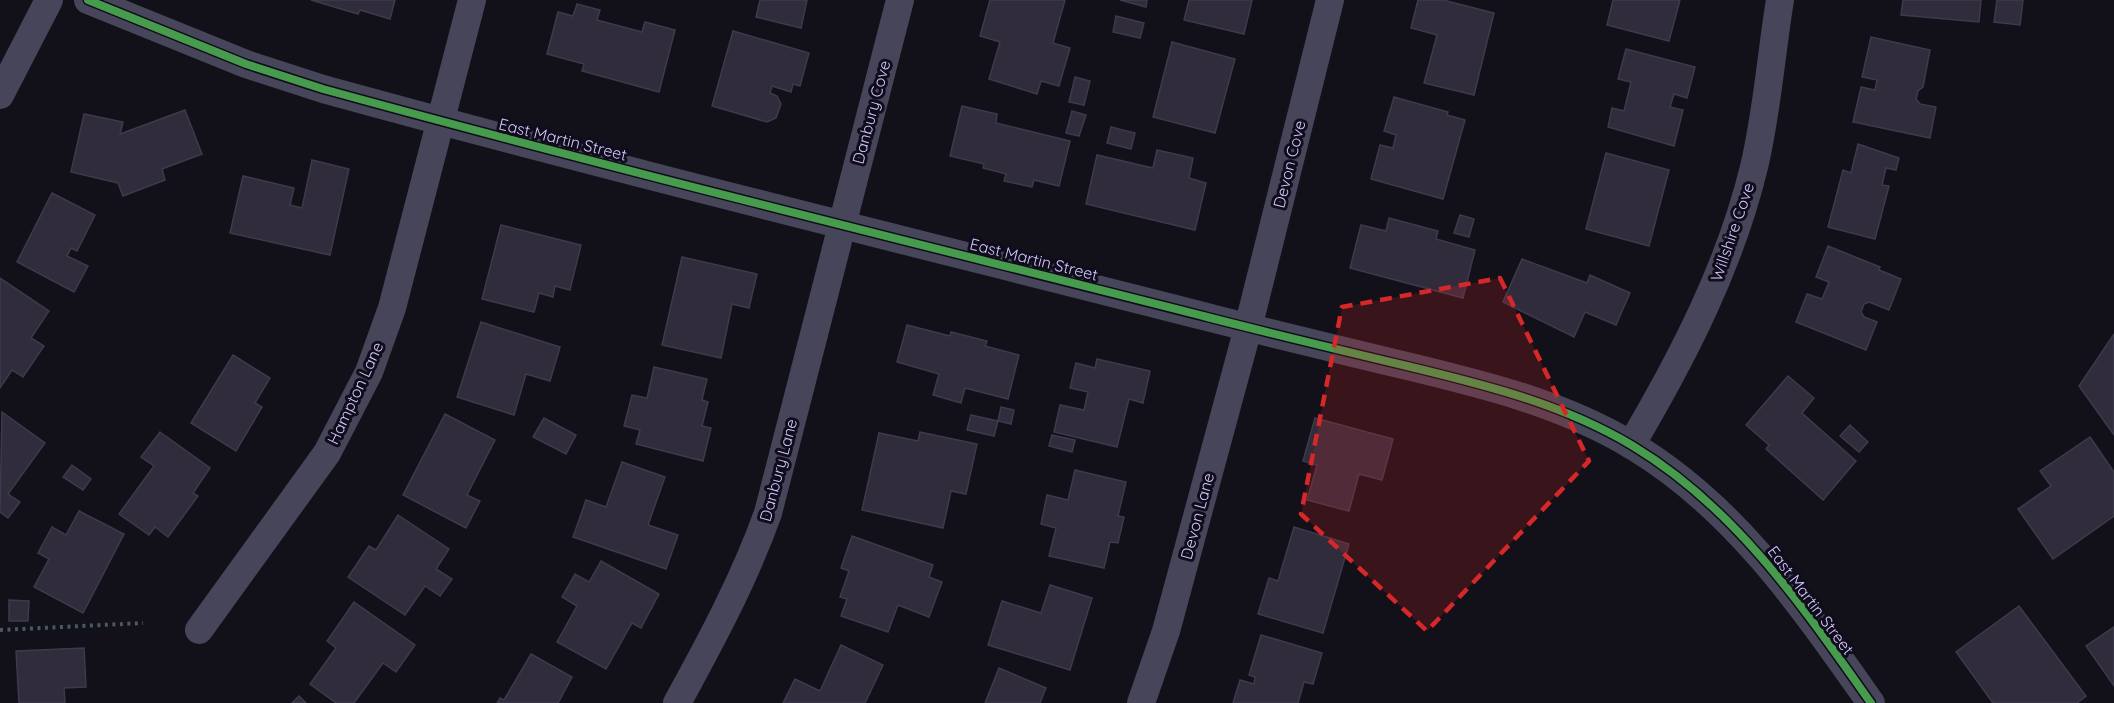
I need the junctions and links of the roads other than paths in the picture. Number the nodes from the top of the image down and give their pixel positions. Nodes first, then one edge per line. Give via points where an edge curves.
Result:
1 (49, 0) edge
2 (88, 0) edge
3 (472, 0) edge
4 (900, 0) edge
5 (1330, 0) edge
6 (1780, 0) edge
7 (0, 95) edge
8 (442, 122) junction
9 (842, 224) junction
10 (1248, 328) junction
11 (1632, 445) junction
12 (199, 630) dead end
13 (677, 703) edge
14 (1141, 703) edge
15 (1871, 703) edge

1 - 7 street
2 - 8 street, East Martin Street via 246,64
3 - 8 street, Hampton Lane
4 - 9 street, Danbury Cove
5 - 10 street, Devon Cove
6 - 11 street, Willshire Cove via 1746,194 1712,292 1678,366
8 - 9 street, East Martin Street
8 - 12 street, Hampton Lane via 393,308 369,372 327,453
9 - 10 street, East Martin Street
9 - 13 street, Danbury Lane via 768,513 733,600
10 - 11 street, East Martin Street via 1498,388 1567,412
10 - 14 street, Devon Lane via 1166,631
11 - 15 street, East Martin Street via 1709,503 1761,555

